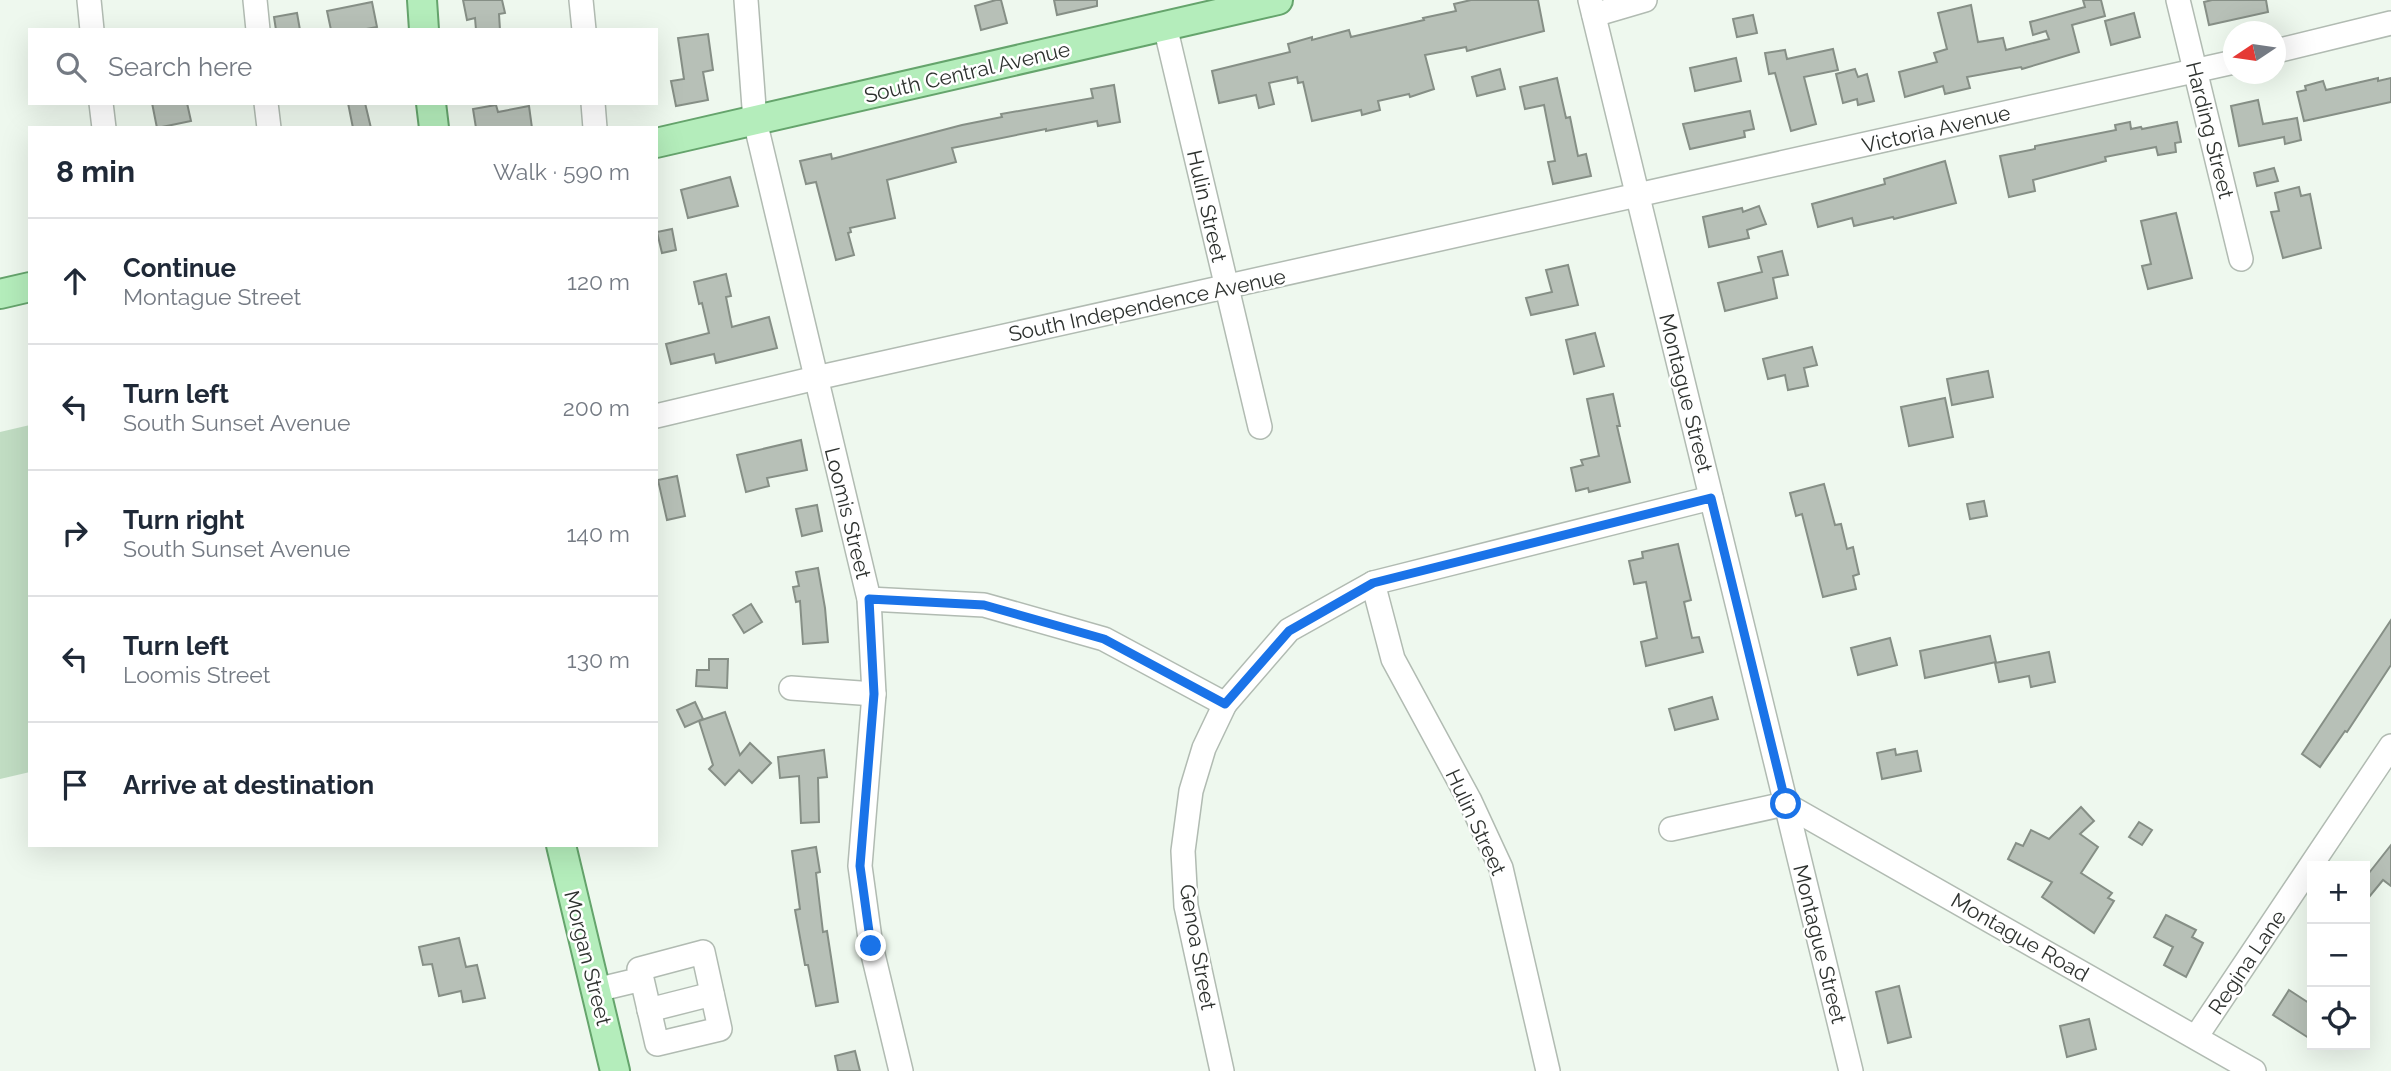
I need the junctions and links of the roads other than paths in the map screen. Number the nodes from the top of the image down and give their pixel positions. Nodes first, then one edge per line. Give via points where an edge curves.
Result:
1 (89, 0) edge
2 (255, 0) edge
3 (422, 0) edge
4 (581, 0) edge
5 (746, 0) edge
6 (1278, 0) edge
7 (1645, 0) edge
8 (2178, 0) edge
9 (1592, 8) edge
10 (2391, 23) edge
11 (1165, 26) junction
12 (92, 28) edge
13 (258, 28) edge
14 (424, 28) edge
15 (584, 28) edge
16 (2286, 49) edge
17 (2223, 65) edge
18 (2196, 71) junction
19 (101, 105) edge
20 (266, 105) edge
21 (431, 105) edge
22 (593, 105) edge
23 (755, 121) junction
24 (104, 126) edge
25 (269, 126) edge
26 (433, 126) edge
27 (595, 126) edge
28 (658, 143) edge
29 (1637, 195) junction
30 (2242, 260) dead end
31 (28, 287) edge
32 (1226, 288) junction
33 (0, 294) edge
34 (816, 378) junction
35 (658, 416) edge
36 (1260, 427) dead end
37 (1711, 498) junction
38 (1373, 583) junction
39 (869, 599) junction
40 (791, 688) dead end
41 (874, 694) junction
42 (1225, 704) junction
43 (2391, 746) edge
44 (1786, 804) junction
45 (1671, 829) dead end
46 (561, 847) edge
47 (642, 979) junction
48 (596, 990) junction
49 (712, 994) junction
50 (649, 1010) junction
51 (2196, 1037) junction
52 (615, 1071) edge
53 (901, 1071) edge
54 (1222, 1071) edge
55 (1548, 1071) edge
56 (1851, 1071) edge
57 (2255, 1071) edge

1 - 12 street
2 - 13 street
3 - 14 main road
4 - 15 street
5 - 23 street, Loomis Street
6 - 11 main road, South Central Avenue
7 - 9 street
8 - 18 street, Harding Street
9 - 29 street, Montague Street
10 - 16 street
11 - 23 main road, South Central Avenue
11 - 32 street, Hulin Street
17 - 18 street, Victoria Avenue
18 - 29 street, Victoria Avenue
18 - 30 street, Harding Street
19 - 24 street
20 - 25 street
21 - 26 main road
22 - 27 street
23 - 28 main road, South Central Avenue
23 - 34 street, Loomis Street
29 - 32 street, South Independence Avenue
29 - 37 street, Montague Street
31 - 33 main road
32 - 34 street, South Independence Avenue
32 - 36 street, Hulin Street
34 - 35 street, South Independence Avenue
34 - 39 street, Loomis Street
37 - 38 street, Genoa Street
37 - 44 street, Montague Street
38 - 42 street, Genoa Street via 1289,631
38 - 55 street, Hulin Street via 1393,659 1501,868
39 - 41 street, Loomis Street
39 - 42 street via 984,605 1104,639
40 - 41 street
41 - 53 street, Loomis Street via 860,866 871,946
42 - 54 street, Genoa Street via 1204,748 1191,792 1183,851 1186,906
43 - 51 street, Regina Lane
44 - 45 street
44 - 51 street, Montague Road
44 - 56 street, Montague Street
46 - 48 main road, Morgan Street
47 - 48 street
47 - 49 street via 639,970 703,953
47 - 50 street
48 - 52 main road, Morgan Street
49 - 50 street
49 - 50 street via 720,1029 657,1044
51 - 57 street, Montague Road

